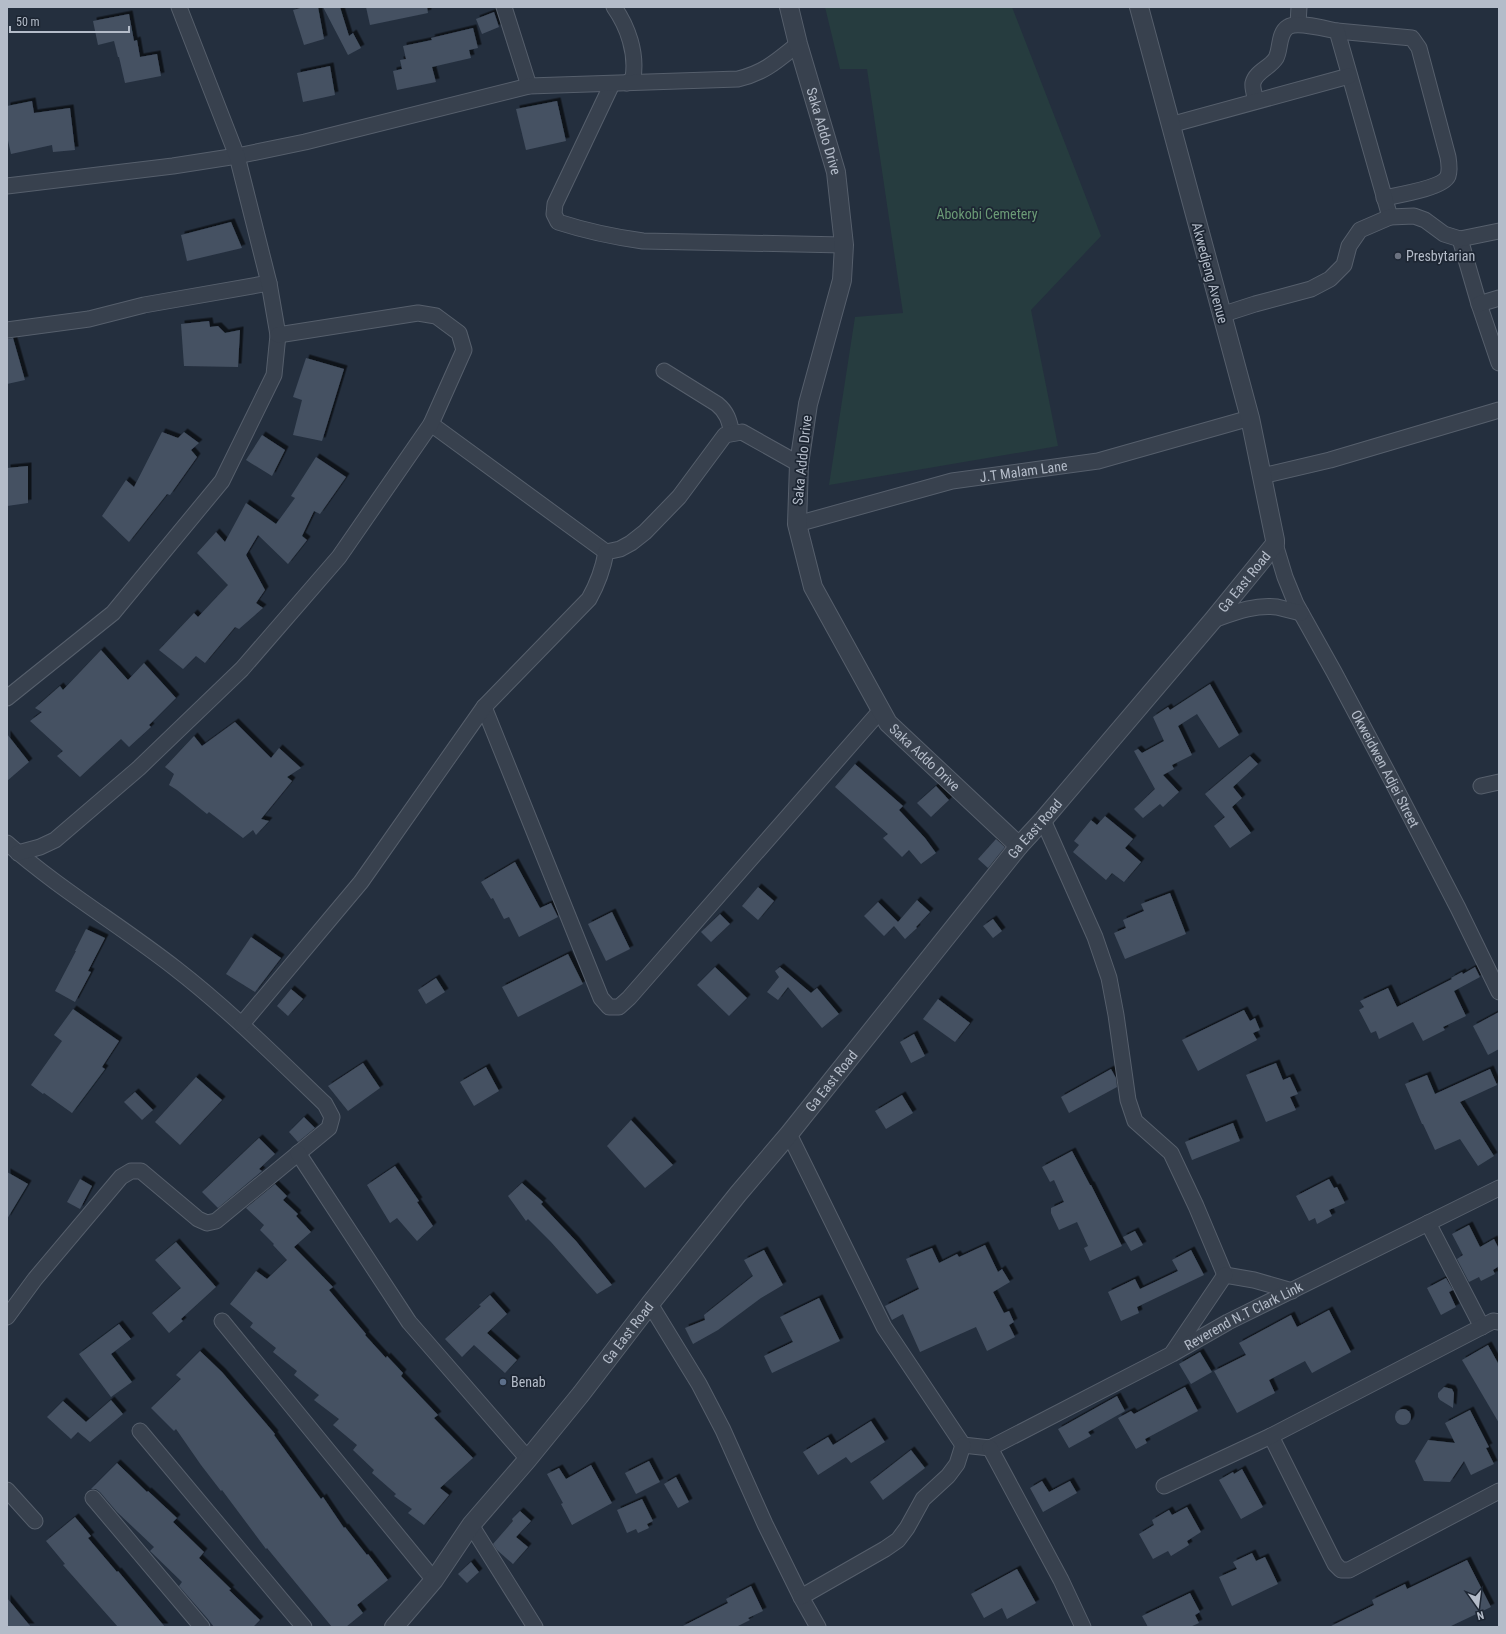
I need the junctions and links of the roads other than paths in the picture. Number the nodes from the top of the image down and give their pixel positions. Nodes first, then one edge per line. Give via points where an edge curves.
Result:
1 (179, 7) edge
2 (504, 7) edge
3 (614, 7) edge
4 (789, 7) edge
5 (1139, 7) edge
6 (1298, 7) edge
7 (1298, 24) junction
8 (1337, 31) junction
9 (798, 44) junction
10 (1349, 76) junction
11 (620, 83) junction
12 (529, 86) junction
13 (1256, 102) junction
14 (1170, 125) junction
15 (237, 156) junction
16 (7, 186) edge
17 (1384, 198) junction
18 (1390, 217) junction
19 (1499, 231) edge
20 (1460, 239) junction
21 (844, 245) junction
22 (269, 284) junction
23 (1499, 298) edge
24 (1479, 304) junction
25 (1221, 315) junction
26 (7, 330) edge
27 (278, 336) junction
28 (1499, 363) edge
29 (664, 371) dead end
30 (1499, 410) edge
31 (1250, 418) junction
32 (431, 424) junction
33 (732, 433) junction
34 (799, 464) junction
35 (1262, 476) junction
36 (796, 524) junction
37 (1275, 542) junction
38 (606, 552) junction
39 (1301, 613) junction
40 (1213, 620) junction
41 (7, 698) edge
42 (484, 707) junction
43 (881, 710) junction
44 (1499, 782) edge
45 (1481, 786) dead end
46 (1044, 820) junction
47 (1019, 846) junction
48 (13, 848) edge
49 (1499, 992) edge
50 (242, 1024) junction
51 (789, 1134) junction
52 (298, 1153) junction
53 (1499, 1188) edge
54 (1428, 1223) junction
55 (1225, 1275) junction
56 (1292, 1291) junction
57 (650, 1304) junction
58 (7, 1317) edge
59 (222, 1321) dead end
60 (1499, 1322) edge
61 (1482, 1327) junction
62 (1172, 1354) junction
63 (140, 1430) dead end
64 (1271, 1436) junction
65 (963, 1446) junction
66 (990, 1448) junction
67 (528, 1459) junction
68 (1164, 1486) dead end
69 (7, 1490) edge
70 (1499, 1491) edge
71 (93, 1498) dead end
72 (35, 1521) dead end
73 (471, 1525) junction
74 (434, 1580) junction
75 (802, 1597) junction
76 (202, 1627) edge
77 (304, 1627) edge
78 (394, 1627) edge
79 (535, 1627) edge
80 (818, 1627) edge
81 (1083, 1627) edge

1 - 15 street
2 - 12 street
3 - 11 street via 626,28 635,67 633,78
4 - 9 street, Saka Addo Drive
5 - 14 street, Akwedjeng Avenue
6 - 7 street
7 - 8 street
7 - 13 street via 1288,26 1283,32 1275,59 1258,74 1253,84
8 - 10 street
8 - 17 street via 1412,38 1419,48 1449,169 1443,182 1435,186
9 - 11 street via 767,69 738,79
9 - 21 street, Saka Addo Drive via 836,172
10 - 13 street
10 - 17 street
11 - 12 street
11 - 21 street via 555,204 554,214 558,222 611,236 643,241
12 - 15 street via 305,142
13 - 14 street
14 - 25 street, Akwedjeng Avenue
15 - 16 street
15 - 22 street
17 - 18 street
18 - 20 street via 1414,216 1425,220 1444,234
18 - 25 street via 1360,230 1349,246 1344,265 1330,279 1311,289
19 - 20 street
20 - 24 street
21 - 34 street, Saka Addo Drive via 842,280 808,404
22 - 26 street via 144,305 89,319
22 - 27 street
23 - 24 street
24 - 28 street
25 - 31 street, Akwedjeng Avenue
27 - 32 street via 418,312 436,316 459,333 464,350
27 - 41 street via 274,375 222,481 113,613
29 - 33 street via 724,410
30 - 35 street via 1330,460
31 - 35 street, Akwedjeng Avenue
31 - 36 street, J.T Malam Lane via 1098,461 952,481
32 - 38 street
32 - 48 street via 339,558 242,669 139,768 54,840 40,847
33 - 34 street via 742,432
33 - 38 street via 725,435 679,497 645,532 620,549
34 - 36 street, Saka Addo Drive
35 - 37 street, Akwedjeng Avenue
36 - 43 street, Saka Addo Drive via 813,586
37 - 39 street, Okweidwen Adjei Street via 1285,577
37 - 40 street, Ga East Road
38 - 42 street via 598,584 589,598
39 - 40 street via 1276,607 1253,608
39 - 49 street, Okweidwen Adjei Street via 1390,777
40 - 46 street, Ga East Road
42 - 43 street via 601,998 609,1007 619,1007 629,998
42 - 50 street via 361,882
43 - 47 street, Saka Addo Drive via 888,723
44 - 45 street
46 - 47 street, Ga East Road
46 - 55 street via 1095,937 1109,978 1128,1100 1135,1121 1171,1153
47 - 51 street, Ga East Road
48 - 50 street via 175,968
50 - 52 street via 325,1104 332,1117 329,1128
51 - 57 street, Ga East Road
51 - 65 street via 884,1327
52 - 58 street via 216,1221 207,1223 141,1171 130,1171 121,1177
52 - 67 street via 409,1322
53 - 54 street, Reverend N.T Clark Link
54 - 56 street, Reverend N.T Clark Link
54 - 61 street
55 - 56 street
55 - 62 street
56 - 62 street, Reverend N.T Clark Link via 1228,1322
57 - 67 street, Ga East Road
57 - 75 street via 713,1410 765,1524
59 - 74 street
60 - 61 street via 1493,1321
61 - 64 street
62 - 66 street, Reverend N.T Clark Link
63 - 77 street
64 - 68 street
64 - 70 street via 1340,1570 1349,1570
65 - 66 street
65 - 75 street via 957,1464 923,1499 898,1540
66 - 81 street via 1061,1580
67 - 73 street, Ga East Road
69 - 72 street
71 - 76 street
73 - 74 street, Ga East Road
73 - 79 street
74 - 78 street, Ga East Road
75 - 80 street

